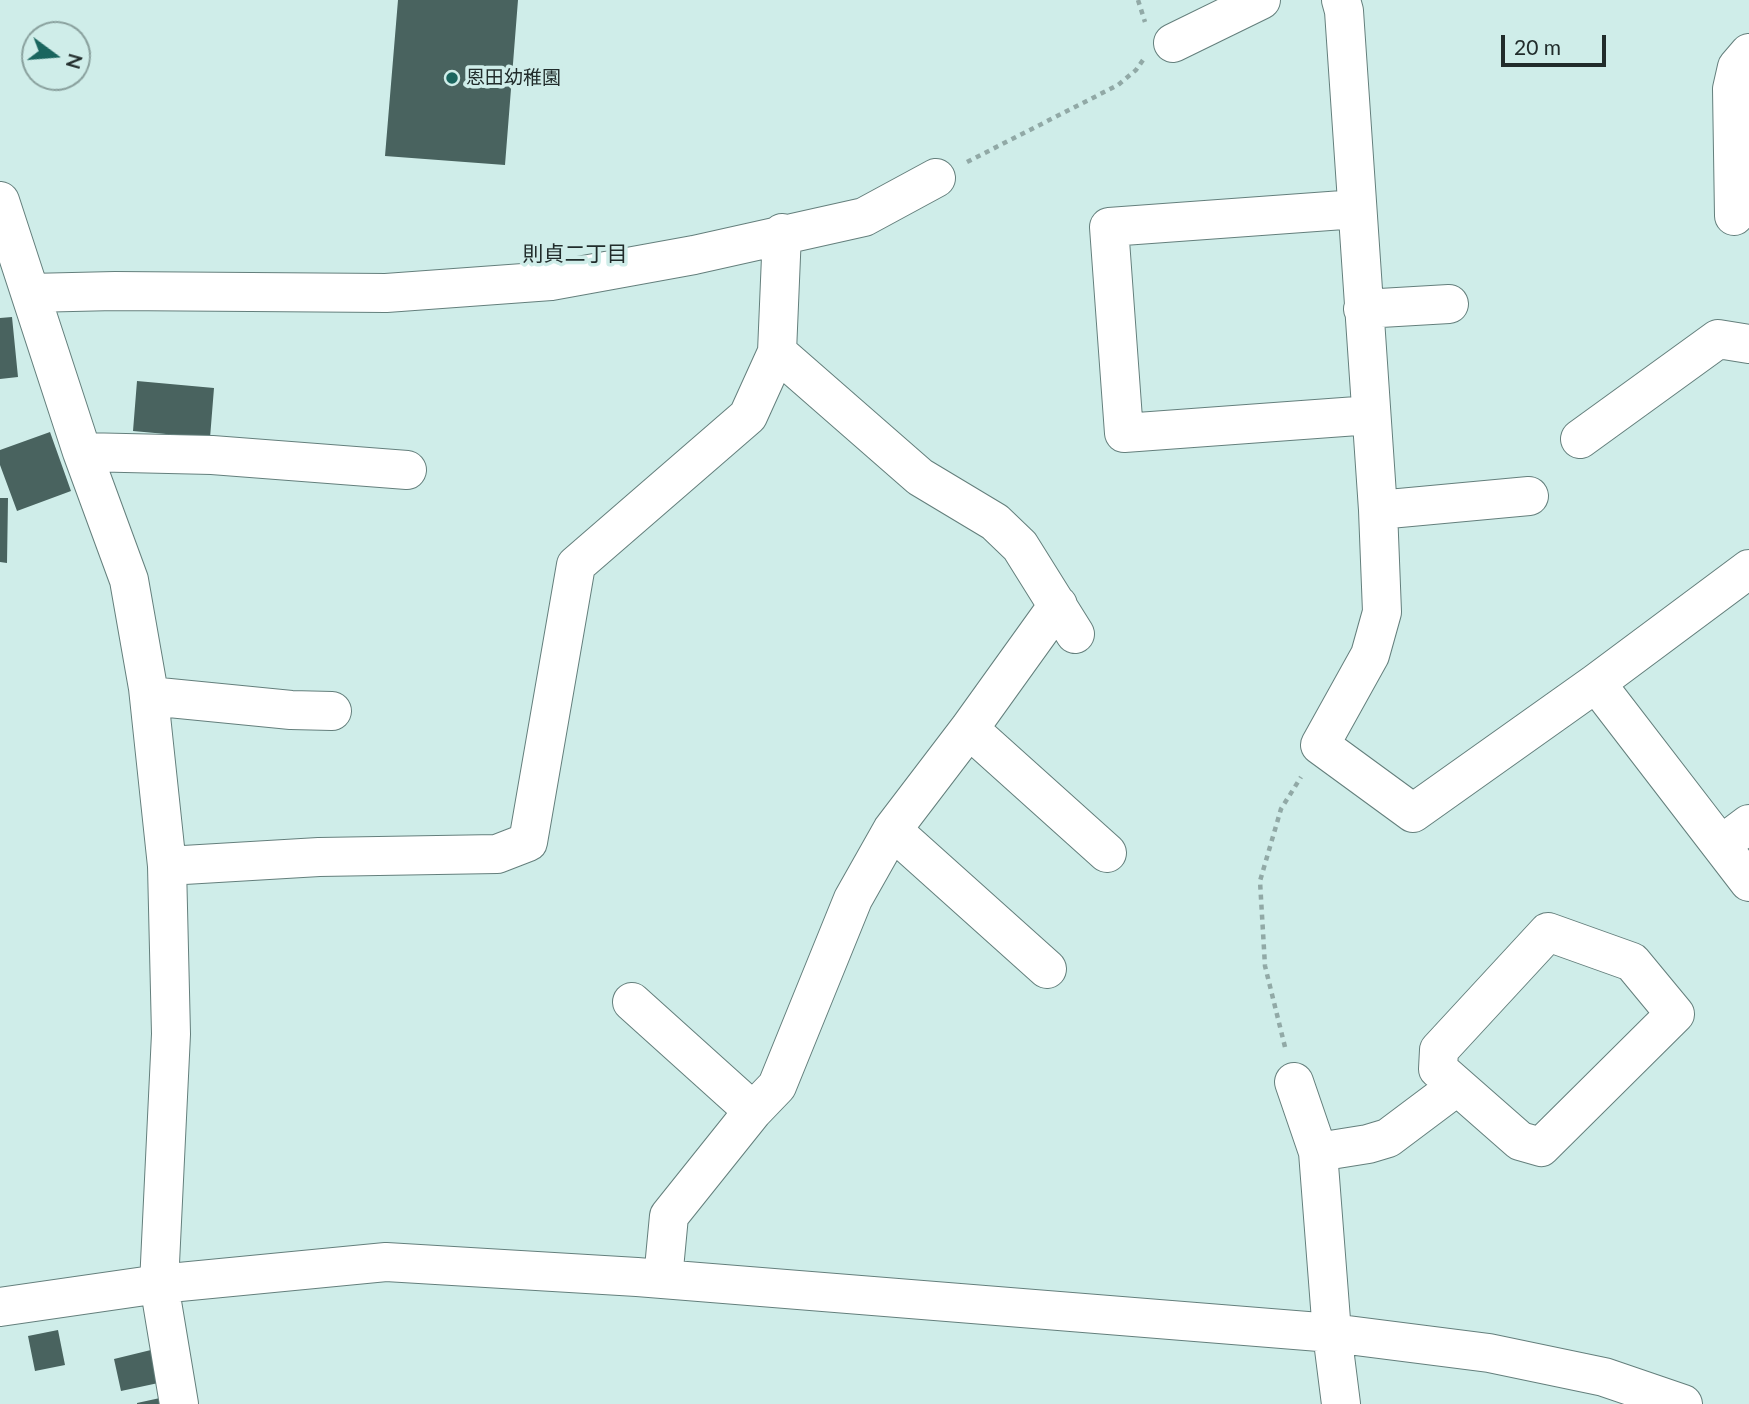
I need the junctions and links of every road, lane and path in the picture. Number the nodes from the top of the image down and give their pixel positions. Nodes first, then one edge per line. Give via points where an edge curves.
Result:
1 (1138, 0) edge
2 (1261, 0) edge
3 (1341, 0) edge
4 (1156, 41) junction
5 (1749, 52) edge
6 (936, 178) joint
7 (0, 201) edge
8 (1357, 209) junction
9 (1734, 216) dead end
10 (782, 233) junction
11 (30, 293) junction
12 (1449, 304) dead end
13 (1363, 309) junction
14 (1749, 344) edge
15 (777, 352) junction
16 (1371, 415) junction
17 (1580, 439) dead end
18 (82, 452) junction
19 (407, 470) dead end
20 (1529, 496) dead end
21 (1378, 510) junction
22 (1749, 569) edge
23 (1596, 683) junction
24 (149, 696) junction
25 (332, 712) dead end
26 (969, 729) junction
27 (1320, 746) junction
28 (892, 830) junction
29 (1735, 834) edge
30 (1107, 853) dead end
31 (167, 866) junction
32 (1749, 882) edge
33 (1047, 969) dead end
34 (632, 1002) dead end
35 (1294, 1082) joint
36 (1456, 1087) junction
37 (753, 1111) junction
38 (1318, 1153) junction
39 (663, 1279) junction
40 (159, 1284) junction
41 (0, 1307) edge
42 (1332, 1333) junction
43 (179, 1404) edge
44 (1341, 1404) edge
45 (1683, 1404) edge

1 - 4 path
2 - 4 street
3 - 8 street
4 - 6 path via 1136,70 1118,85
5 - 9 street via 1737,67 1732,89
6 - 10 street via 864,216
7 - 11 street
8 - 13 street
8 - 16 street via 1110,227 1119,364 1124,433
10 - 11 street via 694,255 551,281 386,293
10 - 15 street
11 - 18 street
12 - 13 street
13 - 16 street
14 - 17 street via 1718,340
15 - 26 street via 920,477 995,522 1020,546 1066,619
15 - 31 street via 748,416 576,565 528,842 497,853
16 - 21 street
18 - 19 street via 212,455
18 - 24 street via 129,580
20 - 21 street
21 - 27 street via 1382,612 1370,655
22 - 23 street
23 - 27 street via 1413,813
23 - 29 street
24 - 25 street
24 - 31 street
26 - 28 street
26 - 30 street
27 - 35 path via 1281,809 1260,881 1265,966
28 - 33 street
28 - 37 street via 853,899 777,1086
29 - 32 street
31 - 40 street via 171,1034
34 - 37 street
35 - 38 street
36 - 36 street via 1520,1141 1541,1147 1675,1014 1632,962 1548,932 1439,1050 1438,1069
36 - 38 street via 1388,1138
37 - 39 street via 669,1216
38 - 42 street
39 - 40 street via 386,1262
39 - 42 street
40 - 41 street
40 - 43 street
42 - 44 street
42 - 45 street via 1489,1353 1604,1377

